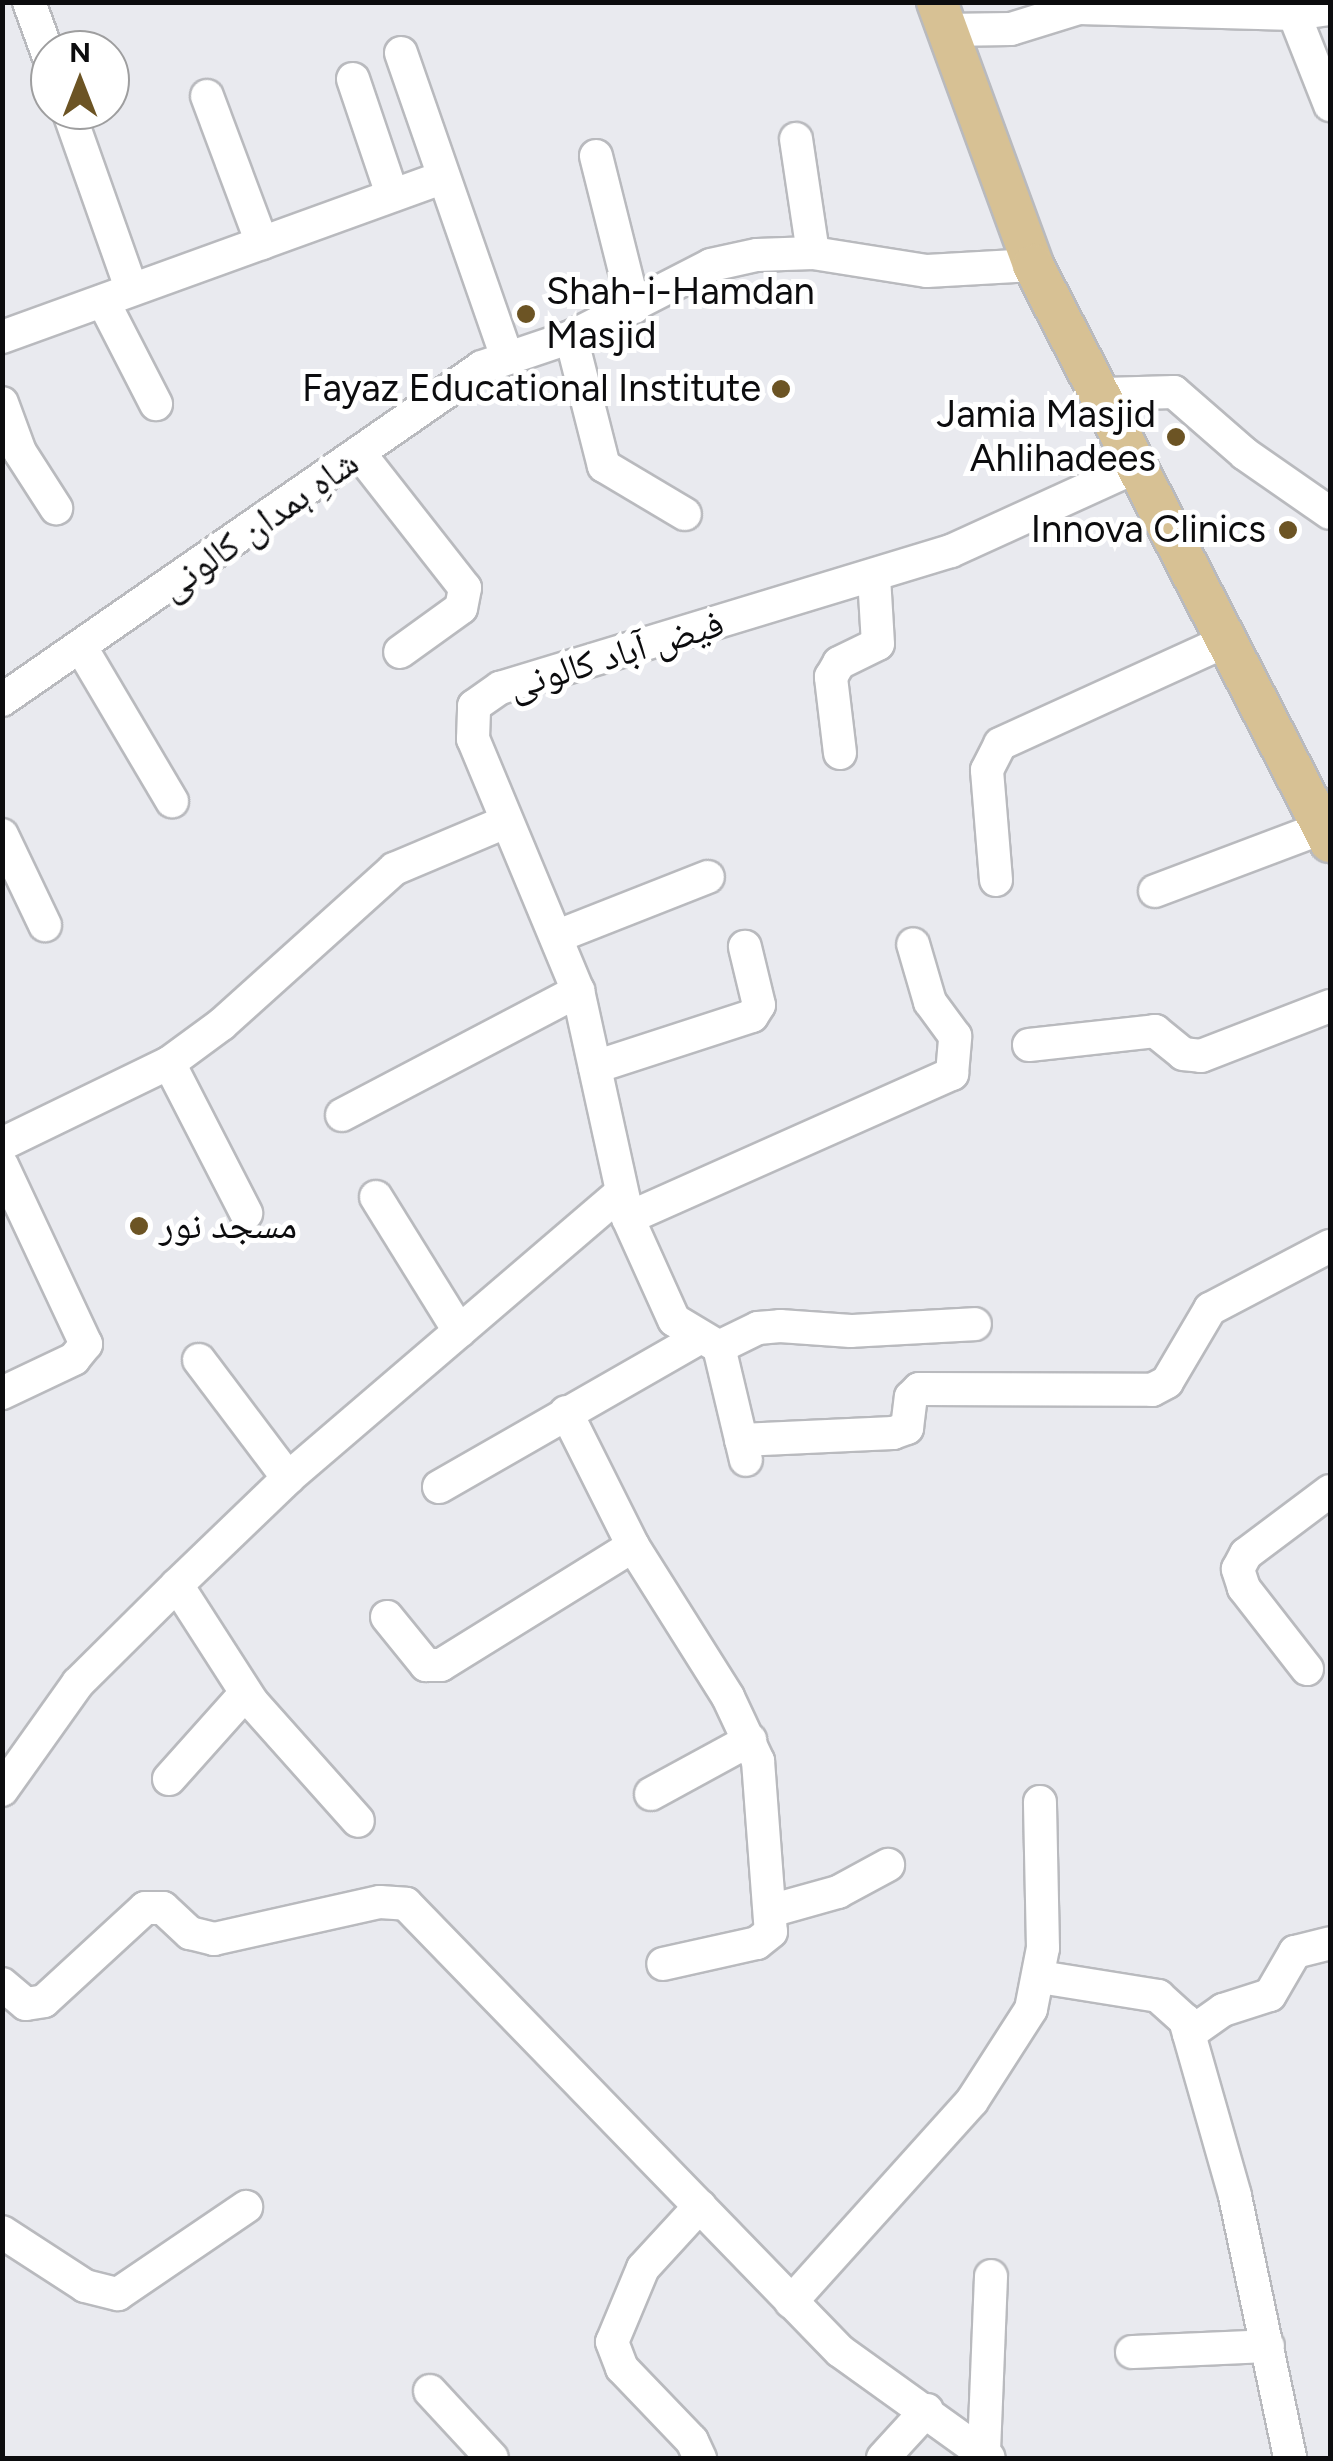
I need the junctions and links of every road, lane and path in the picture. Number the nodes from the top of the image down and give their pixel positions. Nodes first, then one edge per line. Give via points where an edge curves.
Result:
1 (29, 2) edge
2 (1330, 8) edge
3 (1294, 14) junction
4 (941, 16) edge
5 (39, 30) edge
6 (401, 53) dead end
7 (353, 79) dead end
8 (207, 96) dead end
9 (1330, 106) edge
10 (73, 130) edge
11 (796, 138) dead end
12 (596, 156) dead end
13 (441, 178) junction
14 (392, 194) junction
15 (262, 243) junction
16 (813, 253) junction
17 (1033, 265) junction
18 (117, 294) junction
19 (634, 307) junction
20 (2, 337) edge
21 (571, 337) junction
22 (506, 355) junction
23 (1104, 394) junction
24 (2, 403) edge
25 (156, 404) dead end
26 (360, 454) junction
27 (1140, 464) junction
28 (56, 508) dead end
29 (1330, 513) edge
30 (685, 514) dead end
31 (874, 577) junction
32 (1228, 640) junction
33 (82, 649) junction
34 (400, 652) dead end
35 (2, 700) edge
36 (840, 753) dead end
37 (172, 801) dead end
38 (504, 822) junction
39 (2, 835) edge
40 (1328, 835) edge
41 (708, 877) dead end
42 (996, 880) dead end
43 (1155, 891) dead end
44 (44, 925) dead end
45 (558, 936) junction
46 (913, 944) dead end
47 (745, 947) dead end
48 (578, 991) junction
49 (1330, 1006) edge
50 (1029, 1044) dead end
51 (169, 1062) junction
52 (594, 1067) junction
53 (342, 1115) dead end
54 (2, 1144) edge
55 (2, 1165) edge
56 (376, 1197) dead end
57 (624, 1205) junction
58 (246, 1213) dead end
59 (1330, 1246) edge
60 (974, 1324) dead end
61 (459, 1331) junction
62 (708, 1343) junction
63 (199, 1360) dead end
64 (2, 1393) edge
65 (566, 1412) junction
66 (288, 1478) junction
67 (439, 1486) dead end
68 (1330, 1491) edge
69 (633, 1546) junction
70 (177, 1585) junction
71 (387, 1616) dead end
72 (1307, 1669) dead end
73 (246, 1693) junction
74 (750, 1740) junction
75 (169, 1779) dead end
76 (2, 1790) edge
77 (650, 1794) dead end
78 (1040, 1802) dead end
79 (358, 1821) dead end
80 (888, 1865) dead end
81 (770, 1912) junction
82 (1330, 1943) edge
83 (663, 1964) dead end
84 (1040, 1977) junction
85 (2, 1984) edge
86 (1189, 2034) junction
87 (700, 2206) junction
88 (246, 2207) dead end
89 (2, 2232) edge
90 (991, 2276) dead end
91 (791, 2302) junction
92 (1268, 2346) junction
93 (1132, 2352) dead end
94 (430, 2392) dead end
95 (927, 2410) junction
96 (986, 2455) edge
97 (492, 2458) edge
98 (700, 2458) edge
99 (884, 2458) edge
100 (1290, 2458) edge

1 - 5 street
2 - 3 street
3 - 4 street via 1079,8 1011,29
3 - 9 street
4 - 17 main road
6 - 13 street
7 - 14 street
8 - 15 street
10 - 18 street
11 - 16 street
12 - 19 street
13 - 14 street
13 - 22 street
14 - 15 street
15 - 18 street
16 - 17 street, شاہِ ہمدان کالونی via 927,271
16 - 19 street, شاہِ ہمدان کالونی via 757,254 711,265
17 - 23 main road
18 - 20 street
18 - 25 street
19 - 21 street, شاہِ ہمدان کالونی
21 - 22 street, شاہِ ہمدان کالونی
21 - 30 street via 604,466
22 - 26 street, شاہِ ہمدان کالونی
23 - 27 main road
23 - 29 street via 1174,392 1245,454
24 - 28 street via 20,452
26 - 33 street, شاہِ ہمدان کالونی
26 - 34 street via 466,588 461,608
27 - 31 street, فیض آباد کالونی via 951,550
27 - 32 main road
31 - 36 street via 878,644 840,663 831,677
31 - 38 street, فیض آباد کالونی via 486,694 470,720
32 - 40 main road
32 - 42 street via 1000,744 988,770
33 - 35 street, شاہِ ہمدان کالونی
33 - 37 street
38 - 45 street, فیض آباد کالونی
38 - 51 street via 394,869 222,1024
39 - 44 street
40 - 43 street
41 - 45 street
45 - 48 street, فیض آباد کالونی
46 - 57 street via 930,1002 955,1036 952,1074
47 - 52 street via 757,1013
48 - 52 street, فیض آباد کالونی
48 - 53 street
49 - 50 street via 1201,1056 1183,1054 1155,1031
51 - 54 street
51 - 58 street
52 - 57 street, فیض آباد کالونی
55 - 64 street via 86,1344 74,1359
56 - 61 street
57 - 61 street
57 - 62 street, فیض آباد کالونی via 674,1320
59 - 62 street via 1210,1310 1160,1388 918,1389 910,1422 893,1434 744,1450
60 - 62 street via 758,1328
61 - 66 street
62 - 65 street
63 - 66 street
65 - 67 street
65 - 69 street
66 - 70 street
68 - 72 street via 1246,1554 1238,1569 1244,1588
69 - 71 street via 441,1665 426,1665
69 - 74 street
70 - 73 street
70 - 76 street via 78,1684
73 - 75 street
73 - 79 street
74 - 77 street
74 - 81 street via 764,1796
78 - 84 street
80 - 81 street via 838,1892
81 - 83 street via 767,1938
82 - 86 street via 1295,1952 1270,1995 1223,2010
84 - 86 street via 1158,1996 1176,2008
84 - 91 street via 1032,2009 972,2101
85 - 87 street via 26,2004 44,2002 145,1908 162,1908 190,1933 214,1938 396,1900 417,1910
86 - 92 street
87 - 91 street
87 - 98 street via 643,2268 612,2342 622,2368 692,2441
88 - 89 street via 118,2294 86,2286
90 - 96 street
91 - 95 street via 840,2351
92 - 93 street
92 - 100 street
94 - 97 street
95 - 96 street
95 - 99 street

